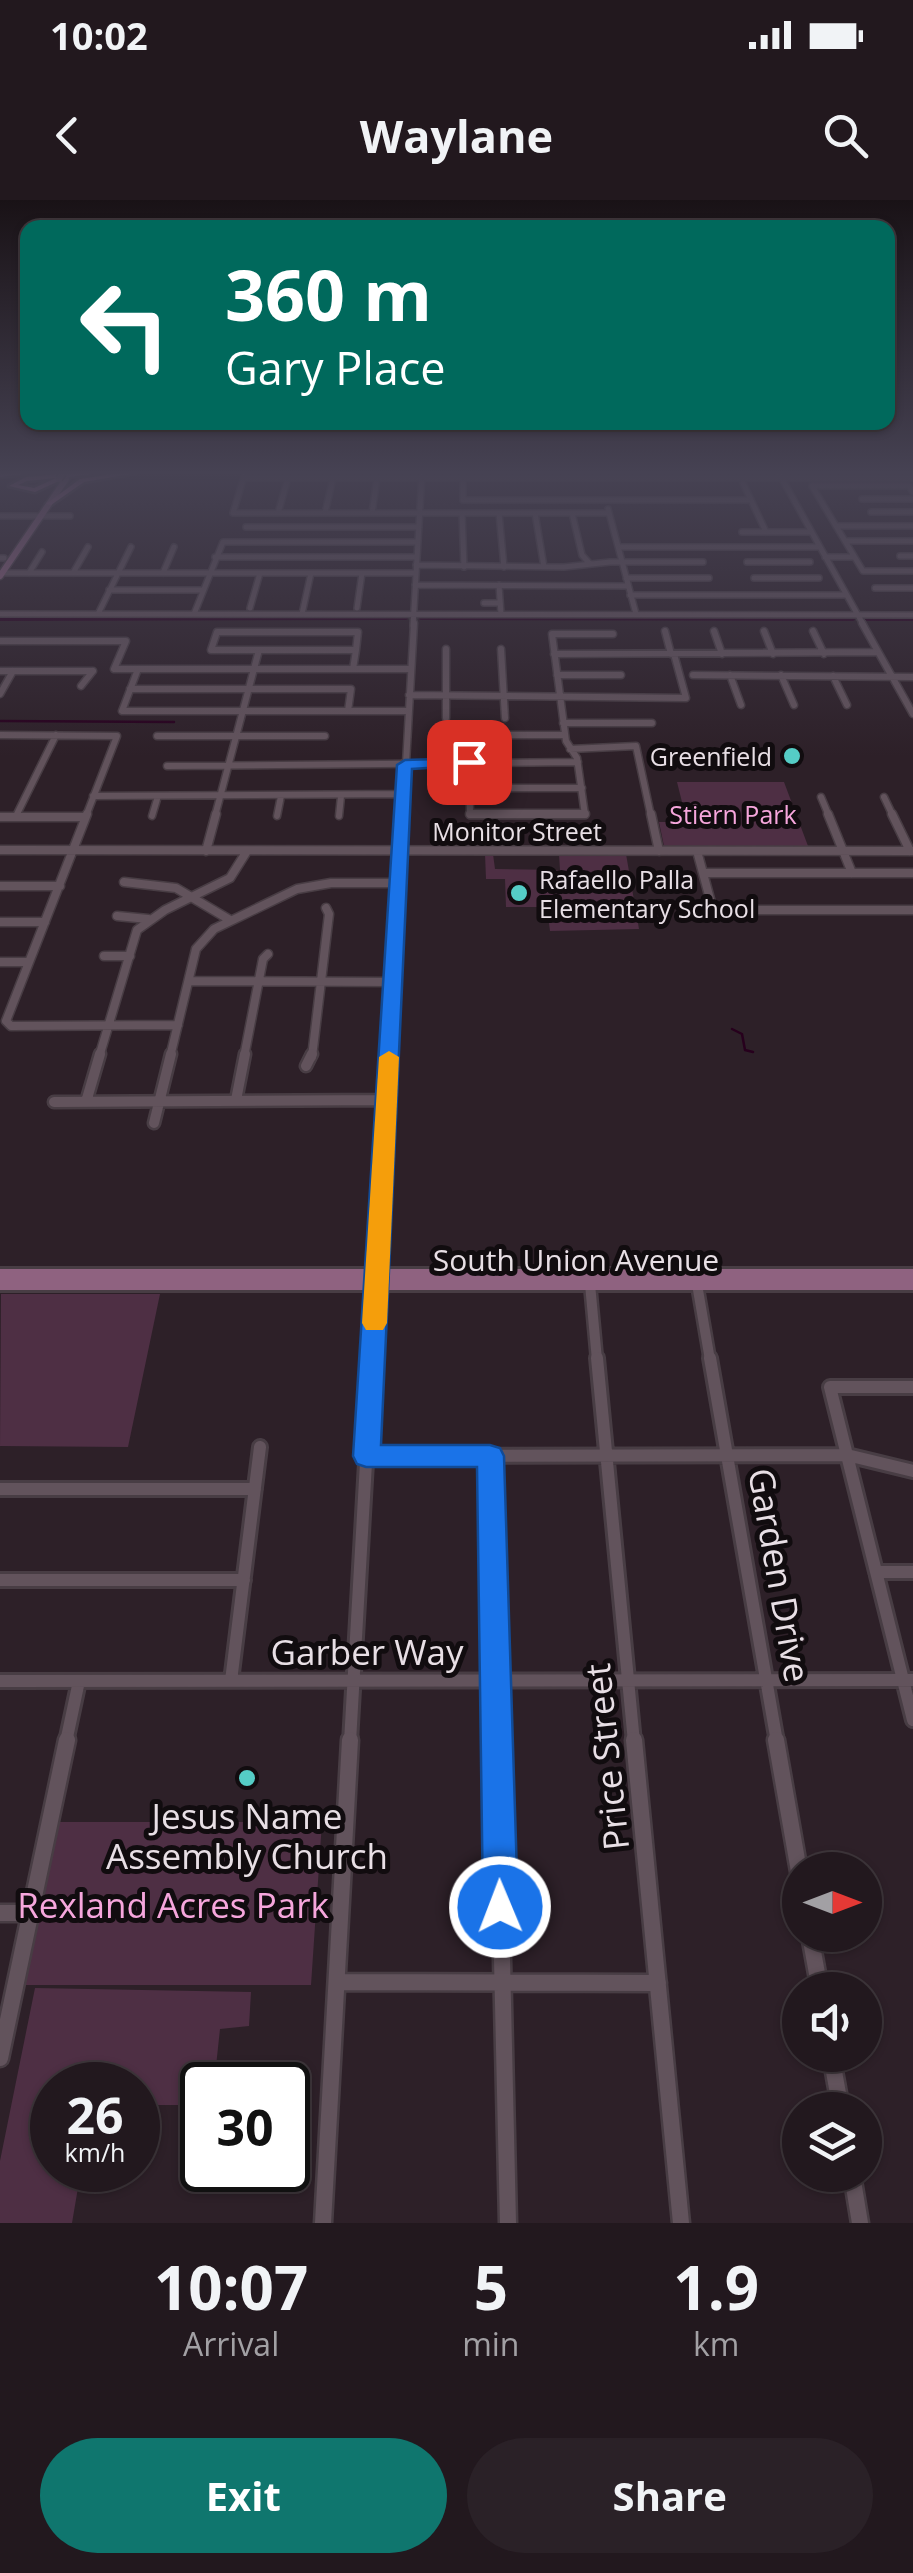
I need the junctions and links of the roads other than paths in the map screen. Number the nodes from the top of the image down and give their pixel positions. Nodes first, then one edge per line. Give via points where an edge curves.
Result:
1 (7, 567) edge
2 (32, 567) edge
3 (76, 567) edge
4 (121, 567) edge
5 (165, 567) edge
6 (210, 567) edge
7 (400, 567) edge
8 (416, 567) edge
9 (623, 567) edge
10 (705, 567) edge
11 (749, 567) edge
12 (831, 567) edge
13 (860, 567) edge
14 (913, 572) edge
15 (29, 573) junction
16 (73, 573) junction
17 (118, 573) junction
18 (163, 573) junction
19 (207, 573) junction
20 (260, 573) junction
21 (311, 573) junction
22 (362, 573) junction
23 (626, 578) junction
24 (709, 578) junction
25 (754, 578) junction
26 (819, 578) dead end
27 (415, 584) junction
28 (499, 584) junction
29 (628, 586) junction
30 (876, 588) dead end
31 (913, 588) edge
32 (110, 590) junction
33 (200, 590) junction
34 (630, 595) junction
35 (715, 595) junction
36 (762, 595) junction
37 (846, 595) junction
38 (484, 603) dead end
39 (500, 603) junction
40 (250, 608) dead end
41 (357, 608) dead end
42 (0, 614) edge
43 (98, 614) junction
44 (194, 614) junction
45 (302, 614) junction
46 (414, 614) junction
47 (501, 614) junction
48 (636, 614) junction
49 (856, 614) junction
50 (912, 614) edge
51 (665, 631) dead end
52 (714, 631) dead end
53 (764, 631) dead end
54 (813, 631) dead end
55 (612, 634) dead end
56 (0, 641) edge
57 (446, 649) dead end
58 (500, 649) dead end
59 (259, 650) junction
60 (356, 650) junction
61 (878, 652) junction
62 (554, 654) junction
63 (672, 654) junction
64 (722, 654) junction
65 (773, 654) junction
66 (824, 654) junction
67 (138, 669) junction
68 (254, 669) junction
69 (354, 669) junction
70 (410, 669) junction
71 (0, 671) edge
72 (13, 671) junction
73 (557, 675) junction
74 (621, 675) dead end
75 (692, 675) dead end
76 (730, 675) junction
77 (782, 675) junction
78 (833, 676) junction
79 (892, 677) junction
80 (913, 677) edge
81 (81, 686) dead end
82 (130, 690) junction
83 (248, 690) junction
84 (0, 694) edge
85 (409, 695) junction
86 (446, 695) junction
87 (504, 698) junction
88 (560, 698) junction
89 (910, 703) edge
90 (741, 704) dead end
91 (794, 704) dead end
92 (847, 705) dead end
93 (243, 711) junction
94 (348, 711) junction
95 (408, 711) junction
96 (913, 714) edge
97 (446, 718) dead end
98 (505, 718) dead end
99 (563, 723) junction
100 (652, 723) dead end
101 (0, 735) edge
102 (56, 735) junction
103 (565, 735) junction
104 (157, 736) dead end
105 (236, 736) junction
106 (326, 736) dead end
107 (570, 748) junction
108 (469, 762) junction
109 (578, 762) junction
110 (405, 765) junction
111 (168, 766) dead end
112 (228, 766) junction
113 (470, 788) junction
114 (582, 788) junction
115 (404, 794) junction
116 (92, 796) junction
117 (158, 796) junction
118 (220, 796) junction
119 (281, 796) junction
120 (342, 796) junction
121 (821, 796) dead end
122 (884, 796) dead end
123 (152, 816) dead end
124 (278, 816) dead end
125 (339, 816) dead end
126 (0, 818) edge
127 (16, 818) junction
128 (84, 818) junction
129 (0, 850) edge
130 (70, 850) junction
131 (206, 850) junction
132 (248, 850) junction
133 (400, 850) junction
134 (659, 851) junction
135 (697, 851) junction
136 (843, 851) junction
137 (912, 851) edge
138 (702, 872) junction
139 (852, 872) junction
140 (913, 872) edge
141 (124, 882) dead end
142 (398, 882) junction
143 (0, 886) edge
144 (60, 886) junction
145 (192, 897) junction
146 (326, 908) dead end
147 (913, 910) edge
148 (117, 916) dead end
149 (148, 919) junction
150 (230, 920) junction
151 (0, 922) edge
152 (45, 922) junction
153 (268, 954) dead end
154 (104, 956) dead end
155 (130, 956) junction
156 (0, 962) edge
157 (30, 962) junction
158 (190, 981) junction
159 (259, 981) junction
160 (321, 982) junction
161 (393, 982) junction
162 (0, 1004) edge
163 (12, 1004) junction
164 (178, 1025) junction
165 (110, 1026) junction
166 (306, 1066) dead end
167 (236, 1100) junction
168 (386, 1100) junction
169 (160, 1101) junction
170 (54, 1102) dead end
171 (86, 1102) junction
172 (154, 1124) dead end
173 (780, 1275) junction
174 (913, 1275) edge
175 (377, 1279) junction
176 (0, 1280) edge
177 (585, 1280) junction
178 (697, 1284) junction
179 (913, 1284) edge
180 (913, 1387) edge
181 (260, 1447) dead end
182 (366, 1456) junction
183 (490, 1456) junction
184 (606, 1456) junction
185 (727, 1456) junction
186 (847, 1456) junction
187 (913, 1471) edge
188 (255, 1489) junction
189 (0, 1490) edge
190 (876, 1572) junction
191 (913, 1572) edge
192 (0, 1580) edge
193 (244, 1580) junction
194 (766, 1680) junction
195 (908, 1680) edge
196 (0, 1681) edge
197 (79, 1681) junction
198 (231, 1681) junction
199 (354, 1681) junction
200 (496, 1681) junction
201 (628, 1681) junction
202 (913, 1720) edge
203 (796, 1852) edge
204 (0, 1914) edge
205 (30, 1914) junction
206 (337, 1982) junction
207 (502, 1982) junction
208 (658, 1982) junction
209 (1, 2051) edge
210 (855, 2192) edge
211 (323, 2223) edge
212 (508, 2223) edge
213 (681, 2223) edge
214 (860, 2223) edge

1 - 15 street
2 - 15 street
3 - 16 street
4 - 17 street
5 - 18 street
6 - 19 street
7 - 22 street
8 - 27 street
9 - 23 street
10 - 24 street
11 - 25 street
12 - 37 street
13 - 14 street
15 - 16 street
16 - 17 street
17 - 18 street
17 - 32 street
18 - 19 street
19 - 20 street
19 - 33 street
20 - 21 street
20 - 40 street
21 - 22 street
21 - 45 street
22 - 41 street
23 - 24 street
23 - 29 street
24 - 35 street
25 - 26 street
25 - 36 street
27 - 28 street
27 - 46 street
28 - 29 street
28 - 39 street
29 - 34 street
30 - 31 street
32 - 33 street
32 - 43 street
33 - 44 street
34 - 35 street
34 - 48 street
35 - 36 street
36 - 37 street
37 - 49 street
38 - 39 street
39 - 47 street
42 - 43 street
43 - 44 street
44 - 45 street
45 - 46 street
46 - 47 street
46 - 70 street
47 - 48 street
48 - 49 street
49 - 50 street
49 - 61 street
51 - 63 street
52 - 64 street
53 - 65 street
54 - 66 street
55 - 62 street via 552,634
56 - 67 street via 126,641 114,669
57 - 86 street
58 - 87 street
59 - 60 street
59 - 60 street via 211,650 217,632 358,632
59 - 68 street
60 - 69 street
61 - 66 street
61 - 79 street
62 - 63 street
62 - 73 street
63 - 64 street
63 - 88 street via 686,698
64 - 65 street
65 - 66 street
67 - 68 street
67 - 82 street
68 - 69 street
68 - 83 street
69 - 70 street
70 - 85 street
71 - 72 street
72 - 81 street via 93,671
72 - 84 street
73 - 74 street
73 - 88 street
75 - 76 street
76 - 77 street
76 - 90 street
77 - 78 street
77 - 91 street
78 - 79 street
78 - 92 street
79 - 80 street
79 - 89 street
82 - 83 street
82 - 93 street via 122,711
83 - 93 street
83 - 94 street via 351,690
85 - 86 street
85 - 95 street
86 - 87 street
86 - 97 street
87 - 88 street
87 - 98 street
88 - 99 street
89 - 96 street
93 - 94 street
93 - 105 street
94 - 95 street
95 - 110 street
99 - 100 street
99 - 103 street
101 - 102 street
102 - 116 street via 116,736
102 - 127 street
103 - 107 street
103 - 108 street via 468,735
104 - 105 street
105 - 106 street
105 - 112 street
107 - 109 street
107 - 134 street via 636,746
108 - 109 street
108 - 110 street
108 - 113 street
109 - 114 street
110 - 112 street
110 - 115 street
111 - 112 street
112 - 118 street
113 - 114 street
113 - 114 street via 470,815 586,815
115 - 120 street
115 - 133 street
116 - 117 street
116 - 128 street
117 - 118 street
117 - 123 street
118 - 119 street
118 - 131 street
119 - 120 street
119 - 124 street
120 - 125 street
121 - 136 street
122 - 137 street
126 - 127 street
127 - 128 street
128 - 130 street
129 - 130 street, Monitor Street
130 - 131 street, Monitor Street
130 - 144 street
131 - 132 street, Monitor Street
132 - 133 street, Monitor Street
132 - 145 street via 236,874
133 - 134 street, Monitor Street
133 - 142 street
134 - 135 street, Monitor Street
135 - 136 street, Monitor Street
135 - 138 street
136 - 137 street, Monitor Street
136 - 139 street
138 - 139 street
138 - 147 street via 713,910
139 - 140 street
141 - 145 street via 168,886
142 - 150 street via 304,886
142 - 161 street
143 - 144 street
144 - 152 street
145 - 149 street
145 - 150 street
146 - 160 street
148 - 149 street
149 - 155 street via 137,930
150 - 158 street via 199,944
151 - 152 street
152 - 157 street
153 - 159 street
154 - 155 street
155 - 165 street
156 - 157 street
157 - 163 street
158 - 159 street
158 - 164 street
159 - 160 street
159 - 167 street
160 - 161 street
160 - 166 street
161 - 168 street
162 - 163 street
163 - 165 street via 6,1022 12,1026
164 - 165 street
164 - 169 street
165 - 171 street
167 - 168 street
167 - 169 street
168 - 175 street
169 - 171 street
169 - 172 street
170 - 171 street
173 - 174 main road, South Union Avenue
173 - 177 main road, South Union Avenue
173 - 178 main road
175 - 176 main road, South Union Avenue
175 - 176 main road, South Union Avenue via 42,1274
175 - 177 main road, South Union Avenue
175 - 177 main road, South Union Avenue
175 - 182 street
177 - 178 main road, South Union Avenue
177 - 184 street, Price Street
178 - 179 main road, South Union Avenue
178 - 185 street, Garden Drive
180 - 186 street via 830,1387
181 - 188 street
182 - 183 street
182 - 199 street
183 - 184 street
183 - 200 street
184 - 185 street
184 - 201 street, Price Street
185 - 186 street
185 - 194 street, Garden Drive
186 - 187 street
186 - 190 street
188 - 189 street
188 - 193 street
190 - 191 street
190 - 195 street
192 - 193 street
193 - 198 street
194 - 195 street, Garber Way
194 - 201 street, Garber Way
194 - 203 street, Garden Drive
195 - 202 street
196 - 197 street, Garber Way
197 - 198 street, Garber Way
197 - 205 street
198 - 199 street, Garber Way
199 - 200 street, Garber Way
199 - 206 street
200 - 201 street, Garber Way
200 - 207 street
201 - 208 street, Price Street
204 - 205 street
205 - 209 street
206 - 207 street
206 - 211 street
207 - 208 street
207 - 212 street
208 - 213 street, Price Street
210 - 214 street

